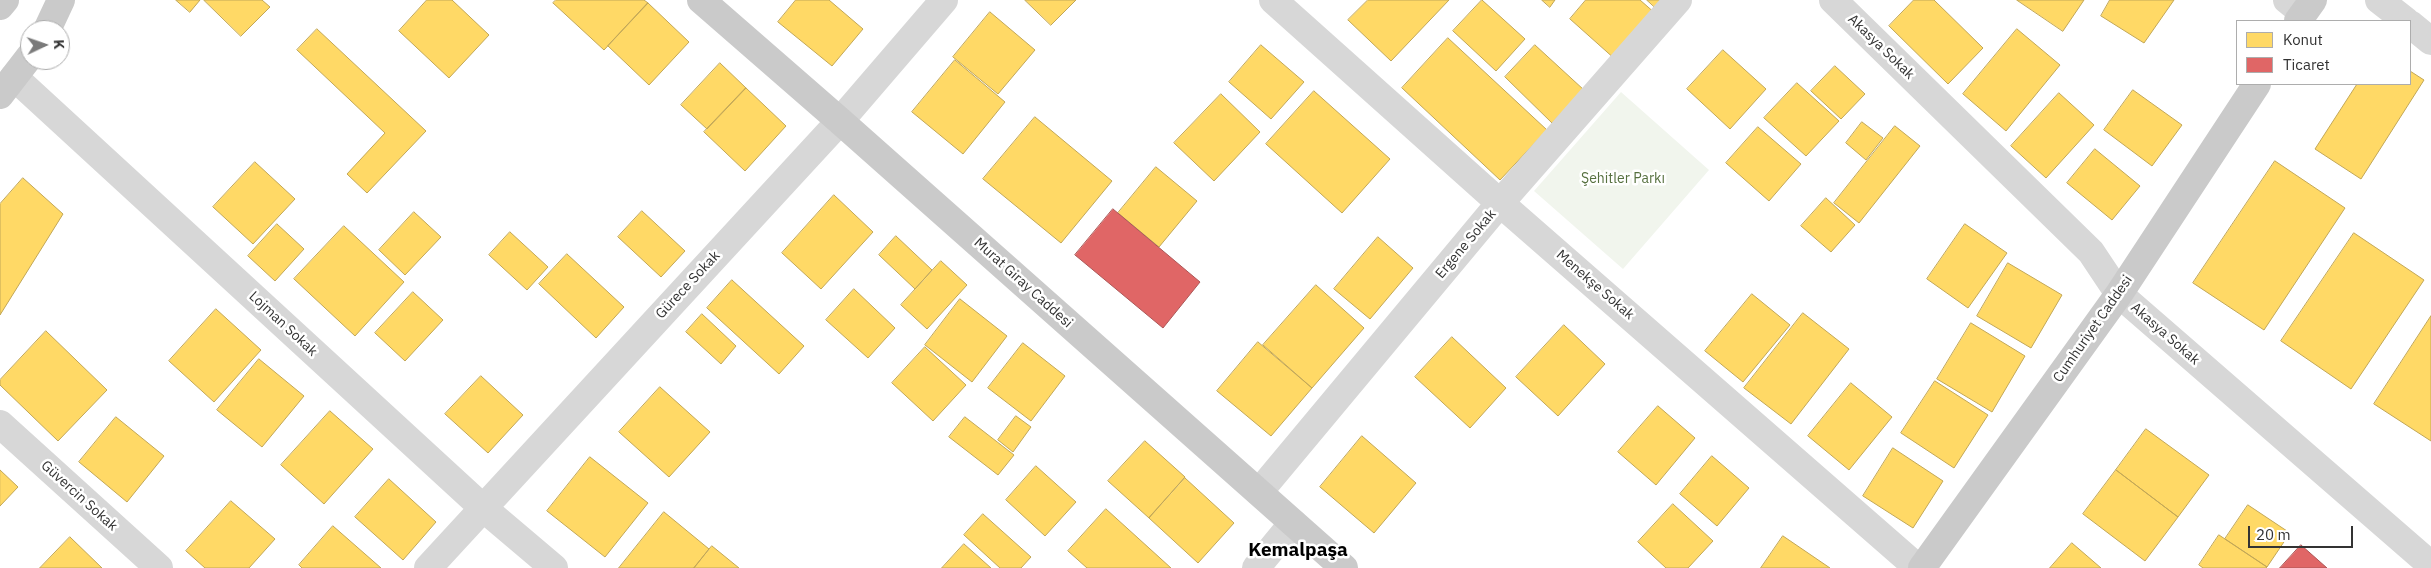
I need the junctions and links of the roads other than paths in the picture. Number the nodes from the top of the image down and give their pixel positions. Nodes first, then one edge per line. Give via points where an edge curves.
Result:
1 (5, 0) edge
2 (61, 0) edge
3 (700, 0) edge
4 (944, 0) edge
5 (1273, 0) edge
6 (1678, 0) edge
7 (1834, 0) edge
8 (2379, 0) edge
9 (0, 6) edge
10 (52, 20) edge
11 (2405, 20) edge
12 (2411, 25) edge
13 (2431, 41) edge
14 (20, 69) edge
15 (2256, 85) edge
16 (7, 86) edge
17 (840, 121) junction
18 (1500, 203) junction
19 (2119, 294) junction
20 (0, 424) edge
21 (1259, 492) junction
22 (482, 507) junction
23 (1294, 522) junction
24 (2431, 565) edge
25 (159, 568) edge
26 (428, 568) edge
27 (554, 568) edge
28 (1256, 568) edge
29 (1344, 568) edge
30 (1920, 568) edge

1 - 9 main road
2 - 10 main road
3 - 17 main road, Murat Giray Caddesi
4 - 17 street, Gürece Sokak
5 - 18 street, Menekşe Sokak
6 - 18 street, Ergene Sokak
7 - 19 street, Akasya Sokak via 2091,252
8 - 11 street
12 - 13 street
14 - 16 main road
15 - 19 main road, Cumhuriyet Caddesi
16 - 22 street, Lojman Sokak
17 - 21 main road, Murat Giray Caddesi
17 - 22 street, Gürece Sokak
18 - 21 street, Ergene Sokak
18 - 30 street, Menekşe Sokak
19 - 24 street, Akasya Sokak
19 - 30 main road, Cumhuriyet Caddesi
20 - 25 street, Güvercin Sokak
21 - 23 main road, Murat Giray Caddesi
22 - 26 street, Gürece Sokak
22 - 27 street, Lojman Sokak
23 - 28 street
23 - 29 main road, Murat Giray Caddesi

